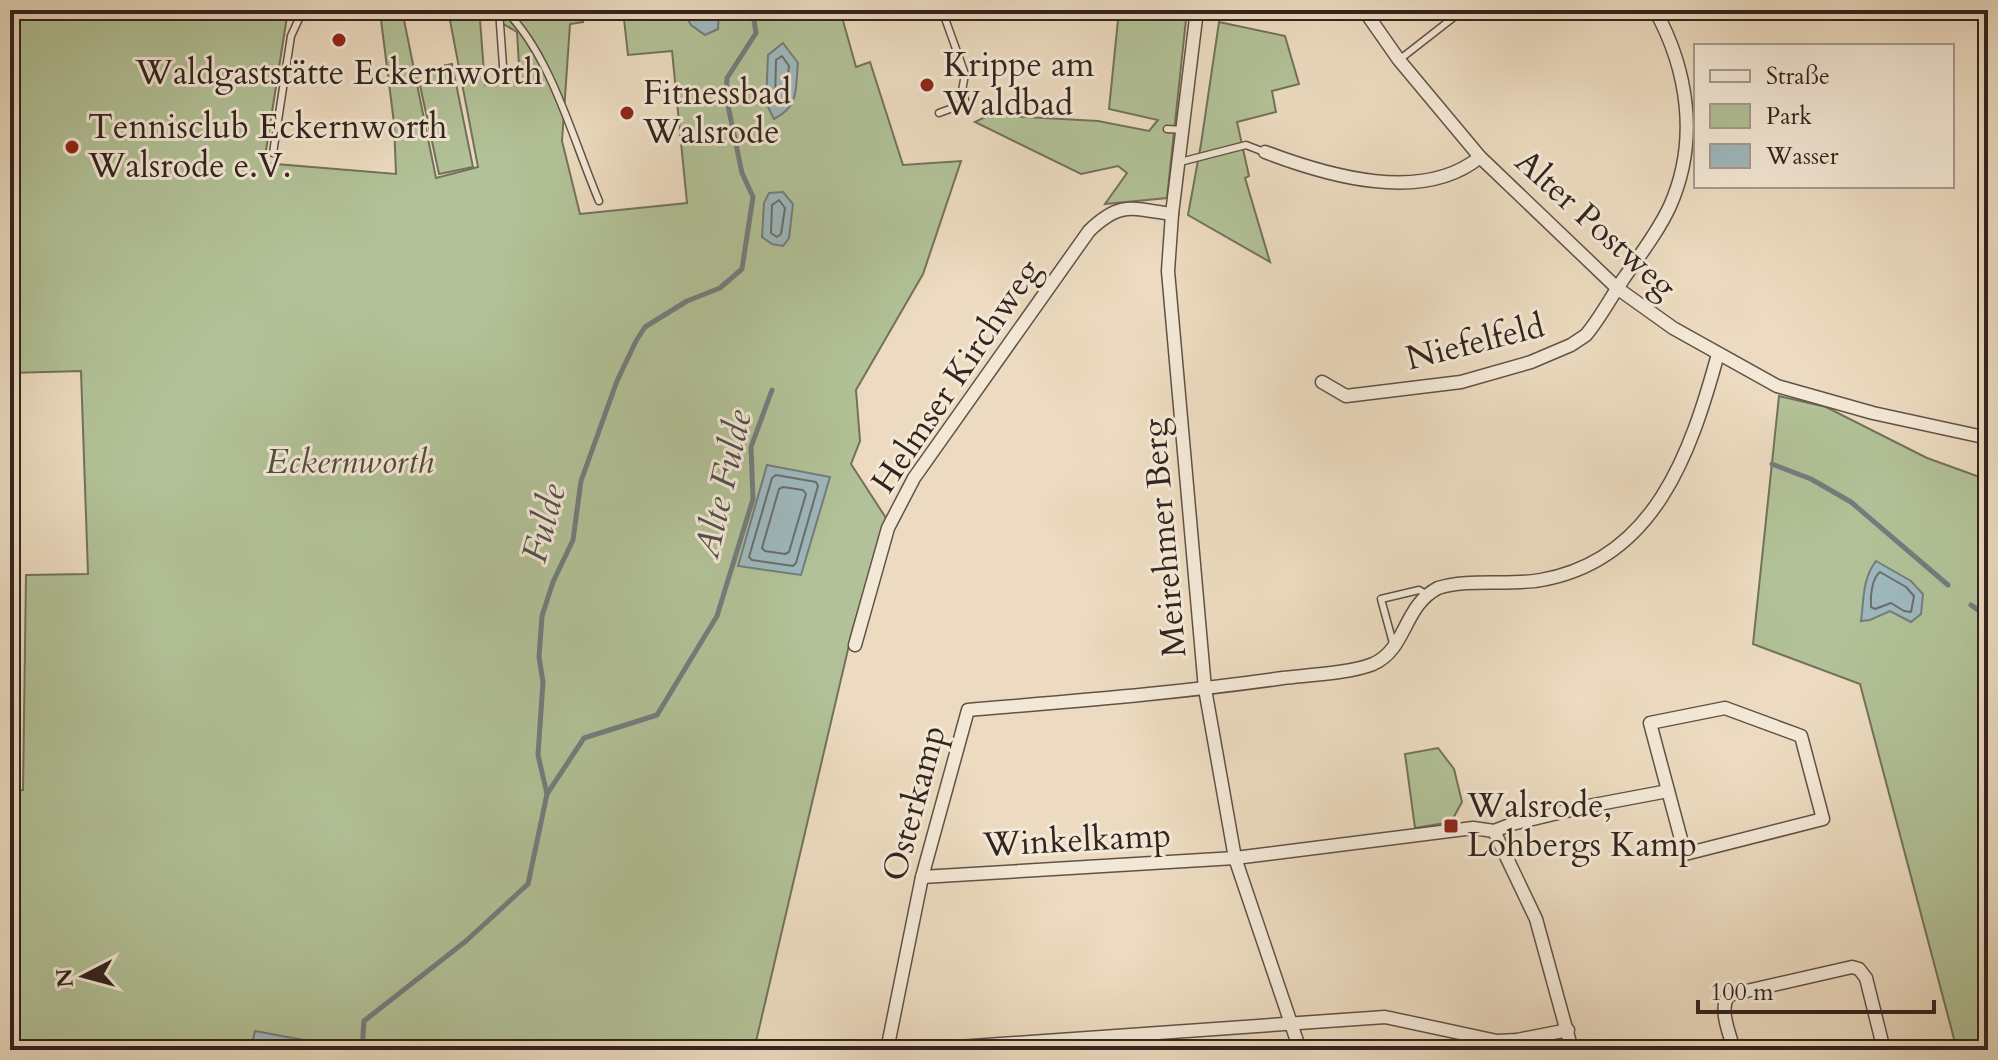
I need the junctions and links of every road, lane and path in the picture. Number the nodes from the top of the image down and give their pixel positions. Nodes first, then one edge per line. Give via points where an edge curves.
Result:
1 (303, 10) edge
2 (502, 10) edge
3 (942, 10) edge
4 (1197, 10) edge
5 (1364, 10) edge
6 (1463, 10) edge
7 (1655, 10) edge
8 (1399, 60) junction
9 (504, 80) dead end
10 (939, 113) dead end
11 (1167, 129) dead end
12 (1183, 130) junction
13 (1265, 152) joint
14 (273, 153) dead end
15 (1480, 157) junction
16 (1180, 162) junction
17 (599, 201) dead end
18 (1172, 214) junction
19 (1617, 288) junction
20 (1718, 354) junction
21 (1322, 382) dead end
22 (1988, 438) edge
23 (1426, 594) junction
24 (855, 645) dead end
25 (1394, 647) junction
26 (1205, 689) junction
27 (1668, 791) junction
28 (1494, 831) junction
29 (1235, 858) junction
30 (922, 877) junction
31 (1293, 1024) junction
32 (1568, 1030) junction
33 (887, 1050) edge
34 (915, 1050) edge
35 (1300, 1050) edge
36 (1572, 1050) edge
37 (1734, 1050) edge
38 (1884, 1050) edge

1 - 14 lane via 291,36
2 - 9 lane
2 - 17 lane via 522,27 546,69
3 - 10 lane via 965,74 966,103
4 - 12 street, Meirehmer Berg
5 - 8 street, Alter Postweg
6 - 8 lane
7 - 19 street, Niefelfeld via 1682,79 1687,141 1670,205
8 - 15 street, Alter Postweg
11 - 12 lane
12 - 16 street, Meirehmer Berg
13 - 15 street via 1352,179 1391,183 1465,169
13 - 16 lane via 1246,145
15 - 19 street, Alter Postweg
16 - 18 street, Meirehmer Berg
18 - 24 street, Helmser Kirchweg via 1115,210 1089,231 914,478 888,528
18 - 26 street, Meirehmer Berg via 1168,271
19 - 20 street, Alter Postweg
19 - 21 street, Niefelfeld via 1586,335 1531,362 1461,382 1346,396
20 - 22 street, Alter Postweg via 1777,386
20 - 23 street via 1683,462 1643,523 1611,551 1561,576 1444,586
23 - 25 street
23 - 25 lane via 1419,590 1381,599
25 - 26 street via 1365,666
26 - 29 street, Meirehmer Berg
26 - 30 street, Osterkamp via 968,710
27 - 27 street via 1685,854 1823,819 1801,736 1725,708 1650,723
27 - 28 street, Winkelkamp
28 - 29 street, Winkelkamp via 1473,828
28 - 32 street via 1536,919
29 - 30 street, Winkelkamp
29 - 31 street, Meirehmer Berg
30 - 33 street, Osterkamp
31 - 32 street via 1385,1017 1497,1041
31 - 34 street
31 - 35 street, Meirehmer Berg
32 - 36 street
37 - 38 street via 1724,1010 1729,995 1852,967 1866,978

